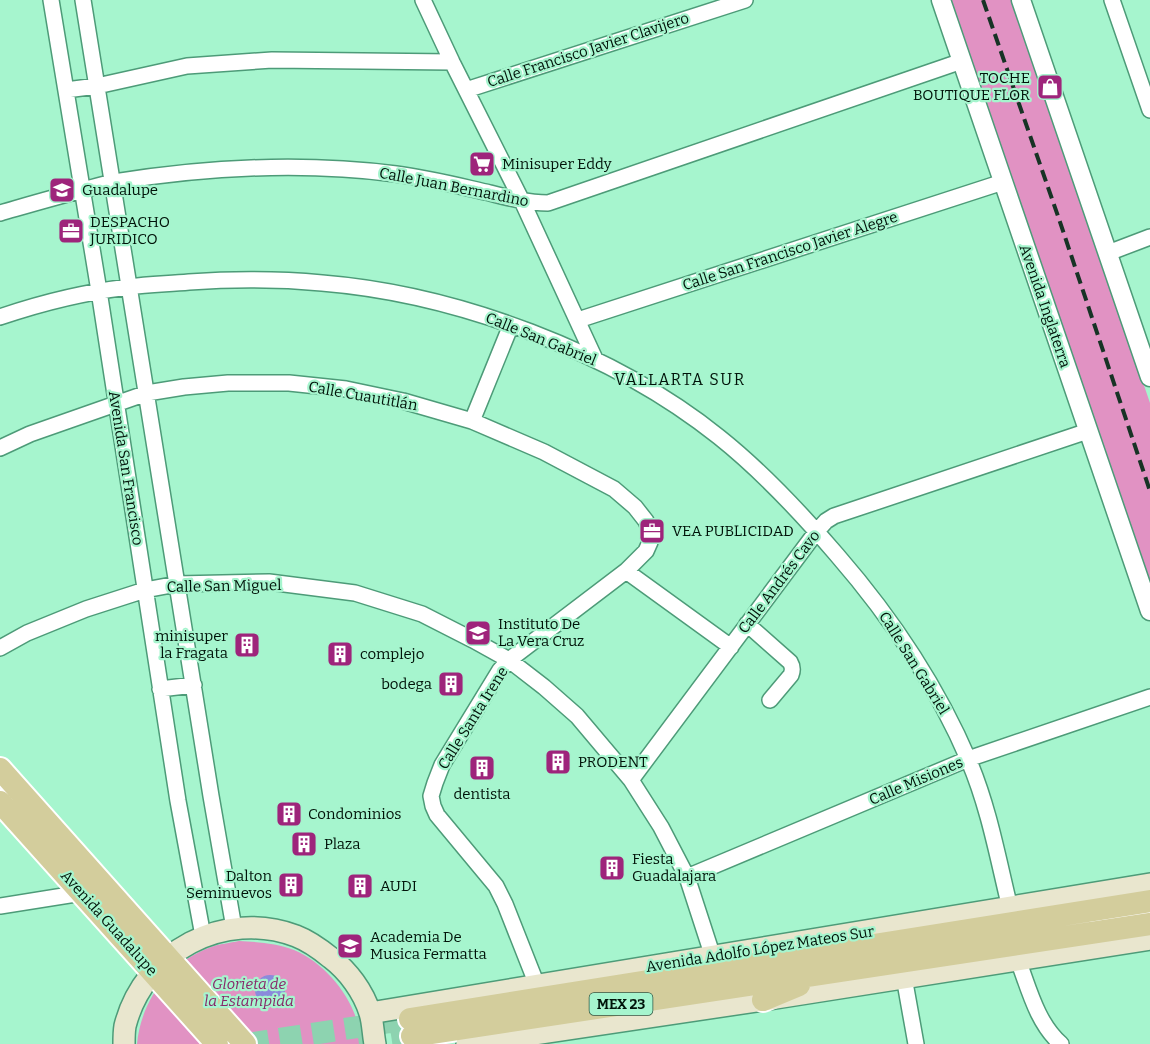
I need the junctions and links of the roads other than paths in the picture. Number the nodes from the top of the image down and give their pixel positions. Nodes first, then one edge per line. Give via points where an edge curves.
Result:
1 (51, 0) edge
2 (83, 0) edge
3 (423, 0) edge
4 (745, 0) edge
5 (941, 0) edge
6 (1021, 0) edge
7 (1112, 0) edge
8 (452, 62) junction
9 (962, 62) junction
10 (97, 86) junction
11 (66, 90) junction
12 (466, 90) junction
13 (1150, 110) edge
14 (112, 182) junction
15 (1003, 182) junction
16 (82, 190) junction
17 (522, 201) junction
18 (0, 213) edge
19 (1150, 237) edge
20 (1108, 253) junction
21 (130, 286) junction
22 (99, 291) junction
23 (0, 317) edge
24 (578, 320) junction
25 (511, 325) junction
26 (595, 359) junction
27 (1150, 377) edge
28 (147, 393) junction
29 (116, 404) junction
30 (472, 421) junction
31 (1088, 431) junction
32 (0, 448) edge
33 (816, 531) junction
34 (626, 571) junction
35 (177, 584) junction
36 (145, 590) junction
37 (1150, 611) edge
38 (747, 624) junction
39 (731, 646) junction
40 (0, 648) edge
41 (509, 660) junction
42 (194, 685) junction
43 (160, 689) junction
44 (1150, 697) edge
45 (770, 700) dead end
46 (968, 759) junction
47 (0, 769) edge
48 (631, 780) junction
49 (0, 802) edge
50 (687, 877) junction
51 (1150, 885) edge
52 (82, 893) junction
53 (1150, 901) edge
54 (0, 906) edge
55 (1010, 908) junction
56 (1150, 924) edge
57 (234, 928) junction
58 (203, 936) junction
59 (1150, 939) edge
60 (746, 951) junction
61 (713, 957) junction
62 (1018, 960) junction
63 (828, 962) junction
64 (160, 965) junction
65 (904, 977) junction
66 (537, 985) junction
67 (763, 1000) junction
68 (370, 1013) junction
69 (411, 1027) tunnel mouth
70 (124, 1044) edge
71 (218, 1044) edge
72 (245, 1044) edge
73 (375, 1044) edge
74 (467, 1044) edge
75 (916, 1044) edge
76 (1061, 1044) edge

1 - 11 street, Avenida San Francisco
2 - 10 street
3 - 8 street
4 - 12 street, Calle Francisco Javier Clavijero
5 - 9 street, Avenida Inglaterra
6 - 20 street
7 - 13 street
8 - 10 street via 272,60 187,66
8 - 12 street
9 - 15 street, Avenida Inglaterra
9 - 17 street, Calle Juan Bernardino via 548,203
10 - 11 street
10 - 14 street
11 - 16 street, Avenida San Francisco
12 - 17 street
14 - 16 street, Calle Juan Bernardino
14 - 17 street, Calle Juan Bernardino via 198,171 348,169 399,174
14 - 21 street
15 - 24 street, Calle San Francisco Javier Alegre
15 - 31 street, Avenida Inglaterra
16 - 18 street, Calle Juan Bernardino
16 - 22 street, Avenida San Francisco
17 - 24 street
19 - 20 street
20 - 27 street
21 - 22 street, Calle San Gabriel
21 - 25 street, Calle San Gabriel via 224,280 322,283 417,298
21 - 28 street
22 - 23 street, Calle San Gabriel
22 - 29 street, Avenida San Francisco
24 - 26 street
25 - 26 street, Calle San Gabriel
25 - 30 street
26 - 33 street, Calle San Gabriel via 718,436 763,475
28 - 29 street, Calle Cuautitlán
28 - 30 street, Calle Cuautitlán via 228,383 289,383 403,400
28 - 35 street
29 - 32 street, Calle Cuautitlán
29 - 36 street, Avenida San Francisco
30 - 34 street, Calle Cuautitlán via 554,457 614,489 635,507 646,521 650,542
31 - 33 street, Calle Andrés Cavo via 834,516
31 - 37 street, Avenida Inglaterra
33 - 38 street, Calle Andrés Cavo
33 - 46 street, Calle San Gabriel via 902,640 938,697
34 - 39 street
34 - 41 street, Calle Santa Irene
35 - 36 street, Calle San Miguel
35 - 41 street, Calle San Miguel via 269,582 355,593 422,614
35 - 42 street
36 - 40 street, Calle San Miguel via 86,609
36 - 43 street, Avenida San Francisco
38 - 39 street, Calle Andrés Cavo
38 - 45 street via 792,666 793,671
39 - 48 street, Calle Andrés Cavo
41 - 48 street, Calle San Miguel via 577,716
41 - 66 street, Calle Santa Irene via 442,765 431,796 437,815 496,886
42 - 43 street
42 - 57 street
43 - 58 street, Avenida San Francisco
44 - 46 street, Calle Misiones
46 - 50 street, Calle Misiones
46 - 55 street, Calle San Gabriel via 993,832
47 - 64 main road, Avenida Guadalupe
48 - 50 street, Calle San Miguel
49 - 52 main road, Avenida Guadalupe
50 - 61 street, Calle San Miguel
51 - 55 main road, Avenida Adolfo López Mateos Sur
52 - 54 street
52 - 64 main road, Avenida Guadalupe
53 - 63 main road, Avenida Adolfo López Mateos Sur / MEX 23
55 - 60 main road, Avenida Adolfo López Mateos Sur
56 - 63 main road, Avenida Adolfo López Mateos Sur / MEX 23
57 - 58 main road
57 - 68 main road via 277,930 317,946 349,975
58 - 64 main road
59 - 62 main road
60 - 61 main road, Avenida Adolfo López Mateos Sur
60 - 63 main road
61 - 66 main road, Avenida Adolfo López Mateos Sur
62 - 65 main road
62 - 76 street via 1048,1032
63 - 67 main road
63 - 69 main road, Avenida Adolfo López Mateos Sur / MEX 23
64 - 70 main road via 137,995 125,1026
64 - 71 main road, Avenida Guadalupe
64 - 72 main road
65 - 67 main road
65 - 75 street
66 - 68 main road, Avenida Adolfo López Mateos Sur
67 - 74 main road
68 - 73 main road

